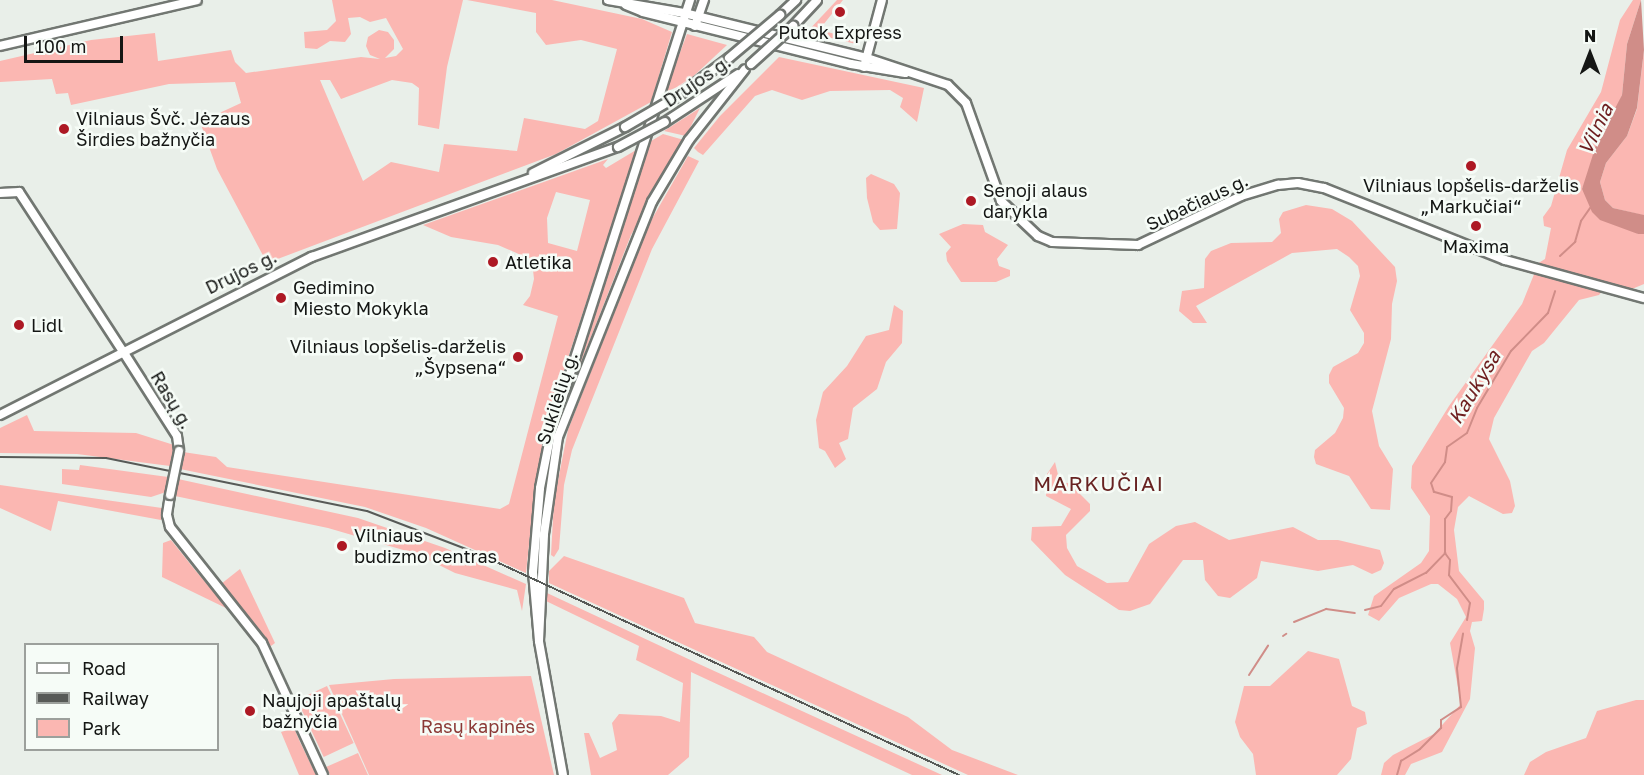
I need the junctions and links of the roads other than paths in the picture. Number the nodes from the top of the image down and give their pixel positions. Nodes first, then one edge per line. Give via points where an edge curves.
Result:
1 (197, 0) edge
2 (608, 0) edge
3 (690, 0) edge
4 (704, 0) edge
5 (796, 0) edge
6 (817, 0) edge
7 (623, 3) junction
8 (881, 3) edge
9 (684, 13) junction
10 (696, 21) junction
11 (681, 22) junction
12 (0, 46) edge
13 (867, 58) junction
14 (748, 66) junction
15 (864, 67) junction
16 (910, 73) junction
17 (508, 185) junction
18 (0, 193) edge
19 (1644, 298) edge
20 (124, 352) junction
21 (0, 415) edge
22 (539, 641) junction
23 (322, 775) edge
24 (563, 775) edge

1 - 12 street
2 - 7 street, Subačiaus g.
3 - 9 main road
4 - 10 main road
5 - 17 main road, Drujos g., bridge via 678,96
6 - 14 main road, Drujos g., bridge
7 - 9 street, Subačiaus g.
7 - 11 street, Subačiaus g.
8 - 13 main road
9 - 10 street, Subačiaus g.
9 - 11 main road
10 - 11 street, Subačiaus g.
10 - 13 street, Subačiaus g.
10 - 15 street, Subačiaus g.
11 - 22 main road via 549,442 532,572
13 - 15 main road
13 - 16 street, Subačiaus g.
14 - 17 main road, Drujos g., bridge via 665,122 618,147
14 - 22 main road, Sukilėlių g. via 689,140 652,202 567,409 548,499
15 - 16 street, Subačiaus g.
16 - 19 street, Subačiaus g. via 948,85 962,95 1001,201 1038,236 1052,242 1138,245 1241,196 1278,185 1303,184 1324,188 1505,260
17 - 20 main road, Drujos g. via 312,257
18 - 20 street, Rasų g. via 18,192
20 - 21 main road, Drujos g.
20 - 23 main road, Rasų g., bridge via 177,436 179,451 170,495 170,527 262,643
22 - 24 main road, Sukilėlių g.

